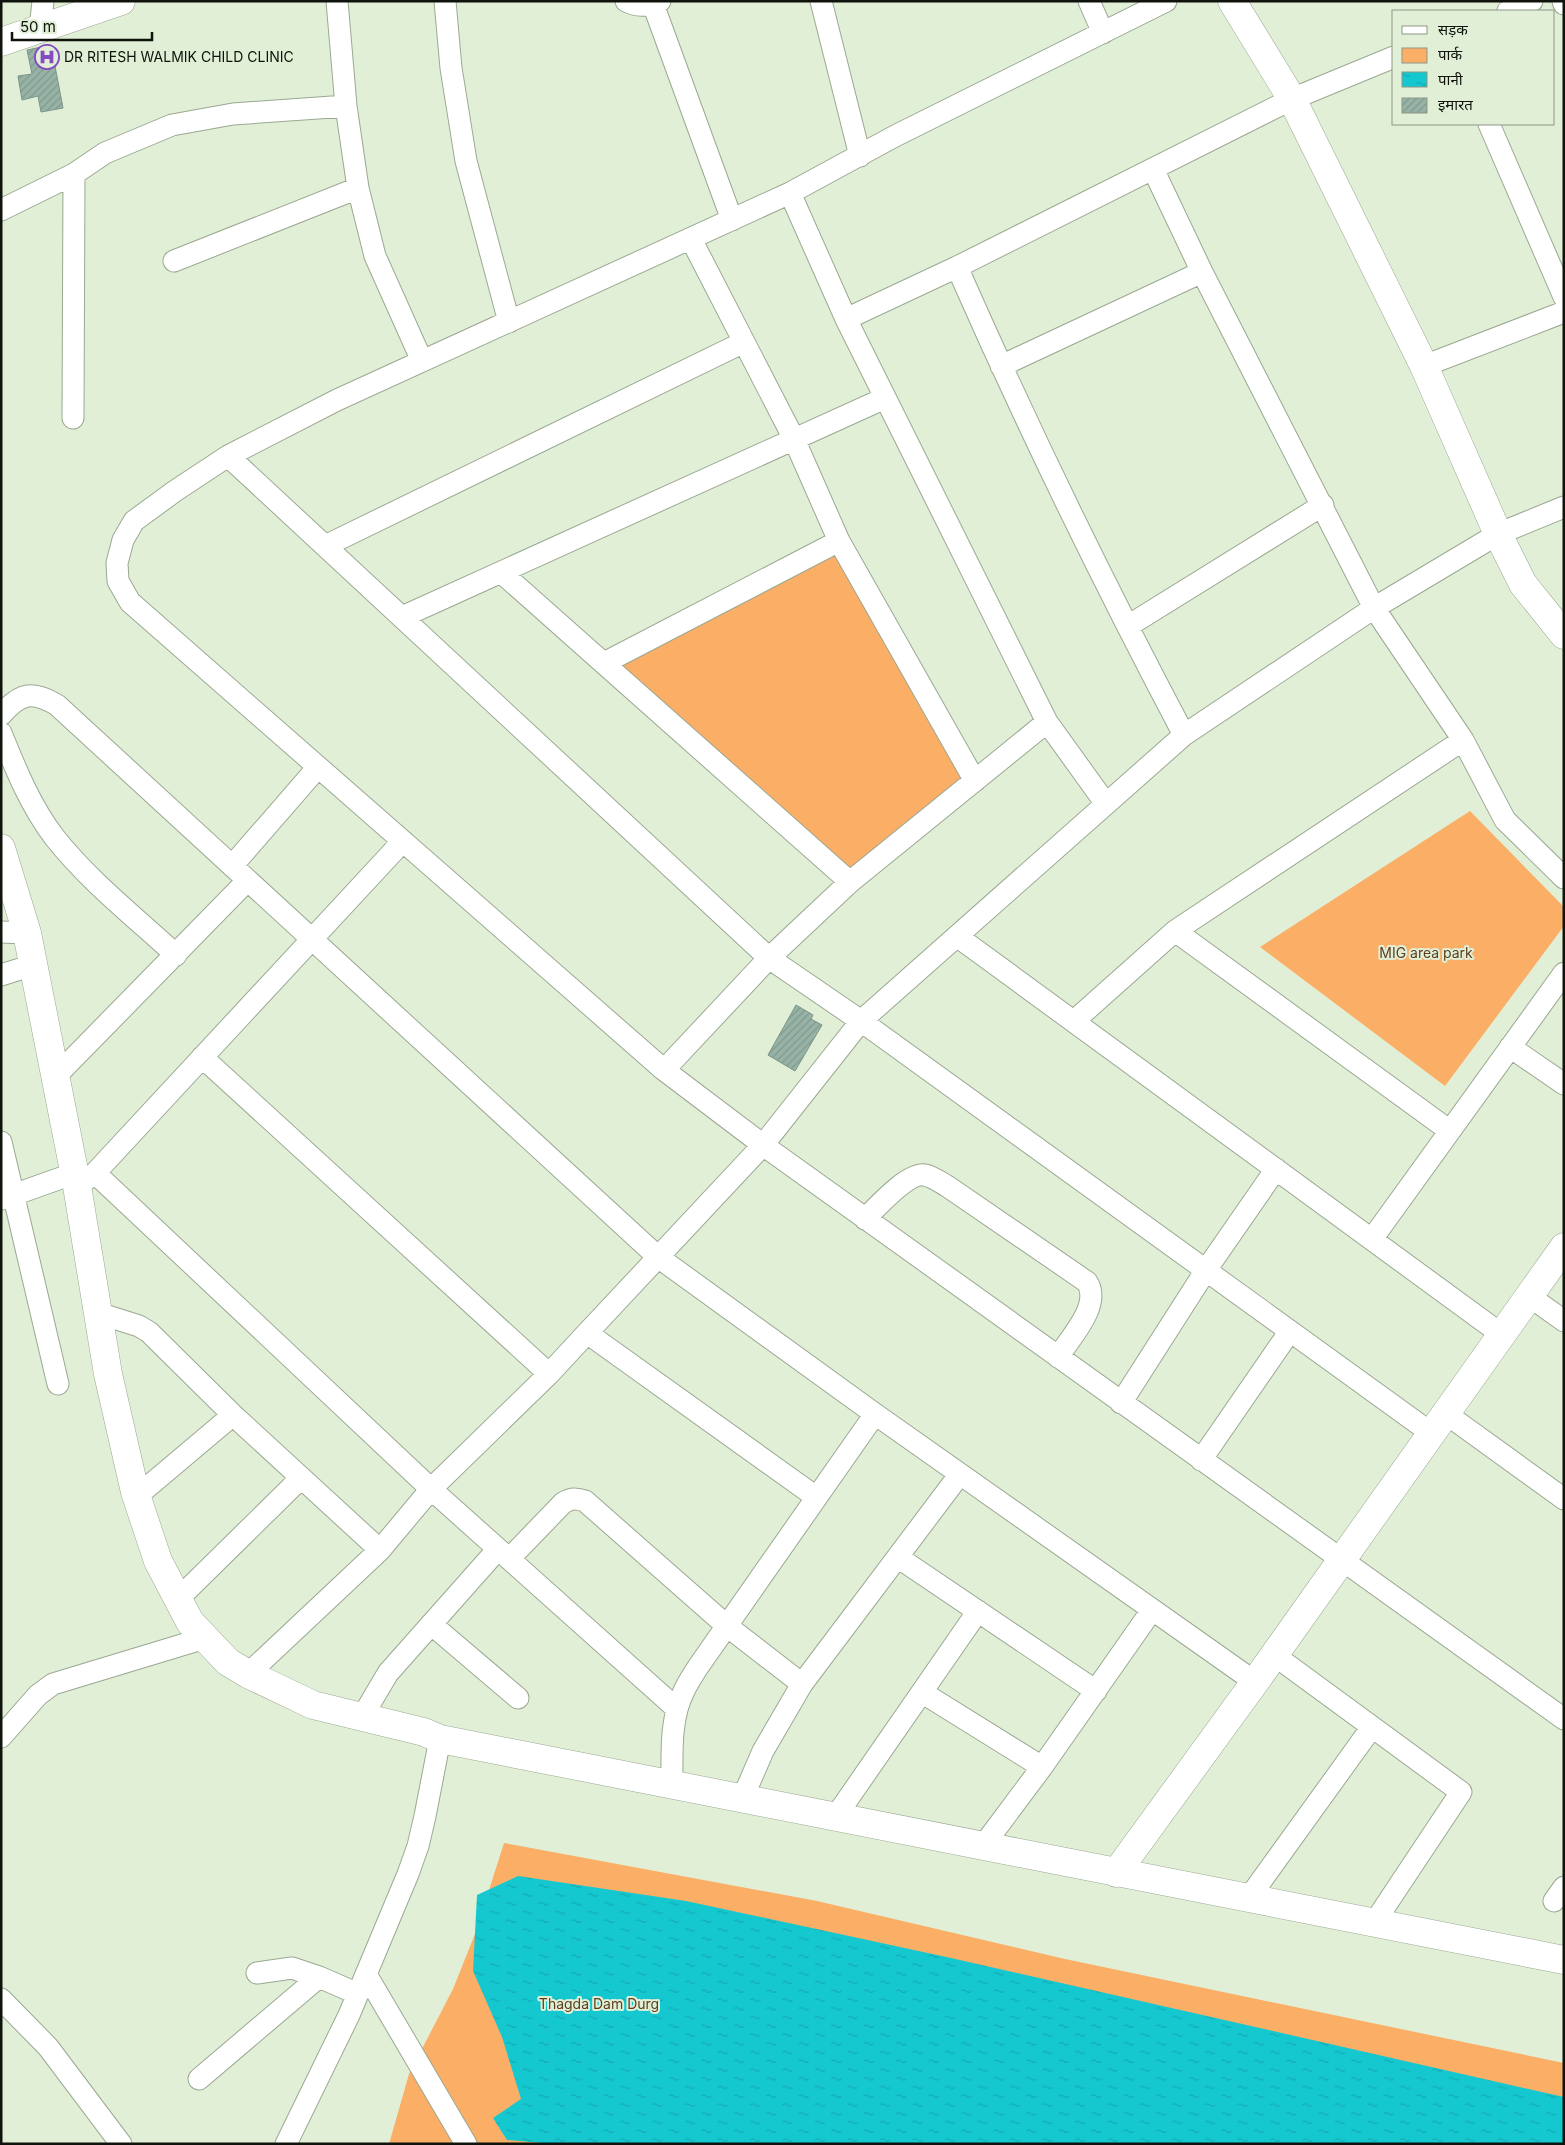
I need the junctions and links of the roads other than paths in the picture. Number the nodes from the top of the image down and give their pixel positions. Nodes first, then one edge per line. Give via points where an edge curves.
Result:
1 (42, 1) edge
2 (121, 1) edge
3 (337, 1) edge
4 (445, 1) edge
5 (626, 1) edge
6 (821, 1) edge
7 (1089, 1) edge
8 (1166, 1) edge
9 (1232, 1) edge
10 (1532, 1) edge
11 (656, 3) edge
12 (1510, 10) edge
13 (40, 29) junction
14 (1102, 33) junction
15 (1, 42) edge
16 (1392, 59) edge
17 (1292, 99) junction
18 (346, 106) junction
19 (1489, 125) edge
20 (860, 156) junction
21 (1153, 169) junction
22 (74, 174) junction
23 (358, 188) junction
24 (790, 193) junction
25 (1, 210) edge
26 (732, 220) junction
27 (691, 239) junction
28 (174, 261) dead end
29 (957, 268) junction
30 (1202, 272) junction
31 (1564, 297) edge
32 (1564, 312) edge
33 (846, 319) junction
34 (508, 322) junction
35 (744, 342) junction
36 (422, 361) junction
37 (1000, 366) junction
38 (1424, 366) junction
39 (885, 398) junction
40 (73, 418) dead end
41 (794, 439) junction
42 (228, 456) junction
43 (1323, 505) junction
44 (1564, 507) edge
45 (1498, 534) junction
46 (839, 541) junction
47 (325, 546) junction
48 (502, 573) junction
49 (1374, 608) junction
50 (402, 617) junction
51 (1128, 626) junction
52 (1564, 635) edge
53 (604, 663) junction
54 (1, 716) edge
55 (1047, 722) junction
56 (1, 733) edge
57 (1184, 735) junction
58 (1463, 740) junction
59 (318, 767) junction
60 (975, 781) junction
61 (1106, 804) junction
62 (403, 841) junction
63 (1, 848) edge
64 (240, 873) junction
65 (1564, 878) edge
66 (850, 882) junction
67 (1175, 931) junction
68 (14, 932) edge
69 (958, 936) junction
70 (312, 940) junction
71 (176, 955) junction
72 (769, 958) junction
73 (33, 965) junction
74 (1564, 972) edge
75 (1, 975) edge
76 (862, 1021) junction
77 (1074, 1021) junction
78 (1510, 1047) junction
79 (202, 1057) junction
80 (664, 1070) junction
81 (56, 1077) junction
82 (1564, 1084) edge
83 (1450, 1131) junction
84 (1, 1142) edge
85 (763, 1146) junction
86 (1276, 1169) junction
87 (82, 1177) junction
88 (8, 1198) edge
89 (865, 1219) junction
90 (1372, 1239) junction
91 (1564, 1247) edge
92 (658, 1257) junction
93 (1206, 1270) junction
94 (1529, 1296) junction
95 (98, 1313) junction
96 (1564, 1321) edge
97 (1290, 1331) junction
98 (588, 1333) junction
99 (1501, 1334) junction
100 (1058, 1357) junction
101 (549, 1374) junction
102 (58, 1384) dead end
103 (1121, 1403) junction
104 (874, 1414) junction
105 (233, 1415) junction
106 (1438, 1423) junction
107 (1201, 1460) junction
108 (960, 1474) junction
109 (301, 1478) junction
110 (431, 1489) junction
111 (137, 1496) junction
112 (816, 1497) junction
113 (1564, 1499) edge
114 (380, 1550) junction
115 (503, 1554) junction
116 (899, 1558) junction
117 (1341, 1561) junction
118 (178, 1599) junction
119 (1152, 1610) junction
120 (978, 1611) junction
121 (431, 1624) junction
122 (727, 1626) junction
123 (205, 1638) junction
124 (1274, 1655) junction
125 (248, 1674) junction
126 (1255, 1682) junction
127 (802, 1684) junction
128 (1096, 1691) junction
129 (923, 1693) junction
130 (518, 1698) dead end
131 (677, 1709) junction
132 (1561, 1711) edge
133 (362, 1717) junction
134 (1372, 1727) junction
135 (1, 1737) edge
136 (440, 1739) junction
137 (1042, 1767) junction
138 (672, 1783) junction
139 (743, 1797) junction
140 (836, 1816) junction
141 (983, 1846) junction
142 (1116, 1873) junction
143 (1248, 1899) junction
144 (1374, 1923) junction
145 (1564, 1960) edge
146 (257, 1972) dead end
147 (366, 1974) junction
148 (319, 1977) junction
149 (358, 1994) junction
150 (1, 2000) edge
151 (199, 2079) dead end
152 (462, 2136) edge
153 (121, 2144) edge
154 (286, 2144) edge

1 - 13 street
2 - 13 street
3 - 18 street
4 - 34 street via 451,68 466,161
5 - 11 street via 634,5
6 - 20 street
7 - 14 street
8 - 14 street
9 - 17 street
10 - 12 street
11 - 26 street
13 - 15 street
14 - 20 street
16 - 17 street
17 - 21 street
17 - 38 street
18 - 22 street via 233,114 172,125 105,153
18 - 23 street
19 - 31 street
20 - 24 street
21 - 29 street
21 - 30 street
22 - 25 street
22 - 40 street
23 - 28 street
23 - 36 street via 375,256
24 - 26 street
24 - 33 street
26 - 27 street
27 - 34 street
27 - 35 street
29 - 33 street
29 - 37 street
30 - 37 street
30 - 43 street
32 - 38 street
33 - 39 street
34 - 36 street
35 - 41 street
35 - 47 street
36 - 42 street
37 - 51 street
38 - 45 street
39 - 41 street
39 - 55 street
41 - 46 street
41 - 48 street
42 - 47 street
42 - 59 street via 134,521 123,540 117,563 118,581 130,602
43 - 49 street
43 - 51 street
44 - 45 street
45 - 49 street
45 - 52 street via 1523,584
46 - 53 street
46 - 60 street
47 - 50 street
48 - 50 street
48 - 53 street
49 - 57 street
49 - 58 street
50 - 72 street
51 - 57 street
53 - 66 street
54 - 64 street via 13,702 30,694 57,705
55 - 60 street
55 - 61 street
56 - 71 street via 23,786 54,837 82,869
57 - 61 street
58 - 65 street via 1505,820
58 - 67 street
59 - 62 street
59 - 64 street
60 - 66 street
61 - 69 street
62 - 70 street
62 - 80 street
63 - 68 street
64 - 70 street
64 - 71 street
66 - 72 street
67 - 77 street
67 - 83 street
68 - 73 street
69 - 76 street
69 - 77 street
70 - 79 street
70 - 92 street
71 - 81 street
72 - 76 street
72 - 80 street
73 - 75 street
73 - 81 street
74 - 78 street
76 - 85 street
76 - 93 street
77 - 86 street
78 - 82 street
78 - 83 street
79 - 87 street
79 - 101 street
80 - 85 street
81 - 87 street
83 - 90 street
84 - 88 street
85 - 89 street
85 - 92 street
86 - 90 street
86 - 93 street
87 - 88 street
87 - 95 street
87 - 110 street
88 - 102 street
89 - 100 street
89 - 100 street via 907,1180 925,1175 947,1186 1087,1282 1092,1288 1090,1308
90 - 99 street
91 - 94 street
92 - 98 street
92 - 104 street
93 - 97 street
93 - 103 street
94 - 96 street
94 - 99 street
95 - 105 street via 149,1332
95 - 111 street via 108,1374
97 - 106 street
97 - 107 street
98 - 101 street
98 - 112 street
99 - 106 street
100 - 103 street
101 - 110 street
103 - 107 street
104 - 108 street
104 - 112 street
105 - 109 street
105 - 111 street
106 - 113 street
106 - 117 street
107 - 117 street
108 - 116 street
108 - 119 street
109 - 114 street
109 - 118 street
110 - 114 street
110 - 115 street
111 - 118 street via 158,1561
112 - 122 street
114 - 125 street
115 - 121 street
115 - 122 street via 563,1503 577,1498 592,1506
115 - 131 street
116 - 120 street
116 - 127 street
117 - 124 street
117 - 132 street
118 - 123 street via 190,1622
119 - 126 street
119 - 128 street
120 - 128 street
120 - 129 street
121 - 130 street
121 - 133 street via 388,1673
122 - 127 street
122 - 131 street via 683,1691
123 - 125 street via 228,1662
123 - 135 street via 53,1684 38,1695
124 - 126 street
124 - 134 street
125 - 133 street via 313,1706
126 - 142 street
127 - 139 street via 763,1751
128 - 137 street
129 - 137 street
129 - 140 street
131 - 138 street
133 - 136 street
134 - 143 street
134 - 144 street via 1461,1792
136 - 138 street
136 - 147 street via 418,1846
137 - 141 street
138 - 139 street
139 - 140 street
140 - 141 street
141 - 142 street
142 - 143 street
143 - 144 street
144 - 145 street
146 - 148 street via 292,1968
147 - 149 street
147 - 152 street
148 - 149 street
148 - 151 street
149 - 154 street
150 - 153 street via 48,2047

